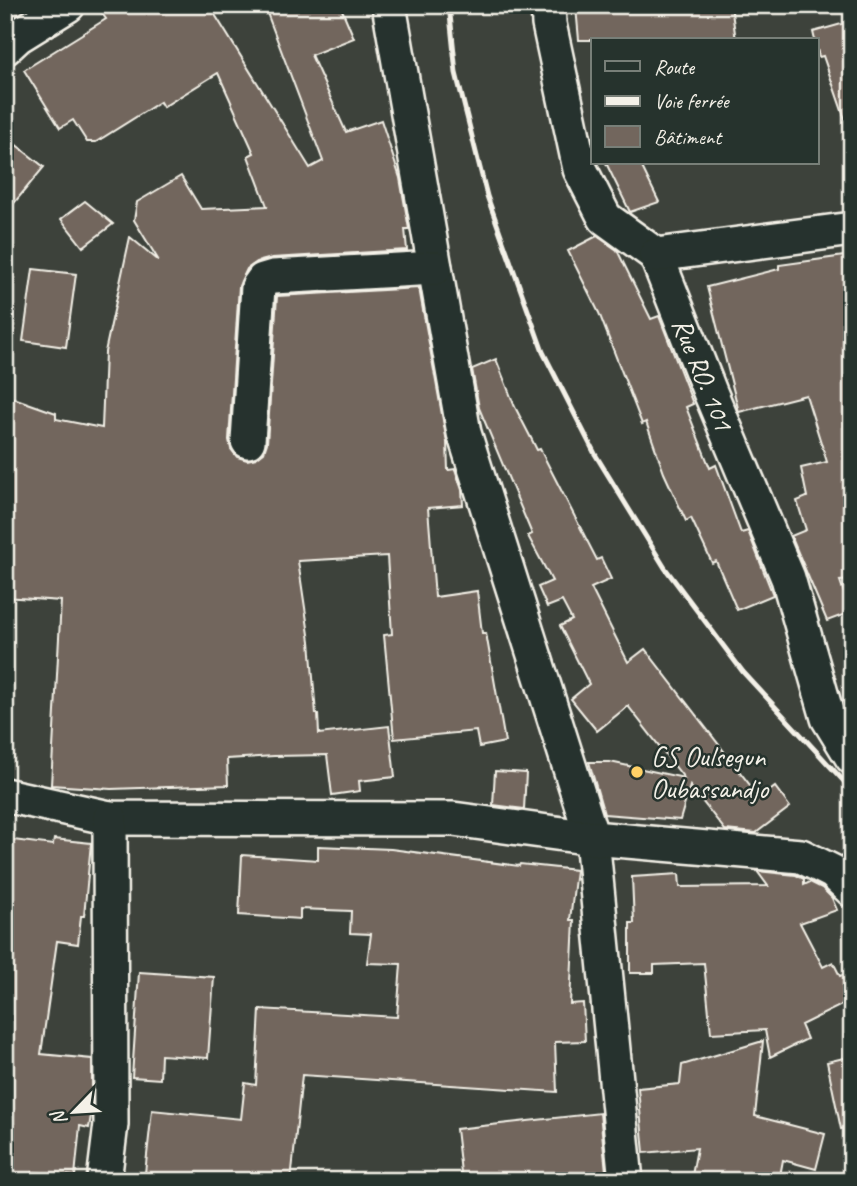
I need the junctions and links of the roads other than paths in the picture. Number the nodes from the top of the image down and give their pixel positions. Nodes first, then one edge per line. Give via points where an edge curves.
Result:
1 (68, 5) edge
2 (389, 5) edge
3 (548, 5) edge
4 (5, 48) edge
5 (852, 229) edge
6 (656, 255) junction
7 (435, 268) junction
8 (248, 441) dead end
9 (852, 757) edge
10 (5, 796) edge
11 (110, 818) junction
12 (592, 838) junction
13 (852, 890) edge
14 (104, 1181) edge
15 (626, 1181) edge

1 - 4 street
2 - 7 street
3 - 6 street via 579,169 605,218
5 - 6 street
6 - 9 street, Rue RO. 101 via 788,578 828,718
7 - 8 street via 263,280 258,287
7 - 12 street via 464,433
10 - 11 street
11 - 12 street via 453,818
11 - 14 street via 111,1124
12 - 13 street via 801,856 833,872
12 - 15 street

